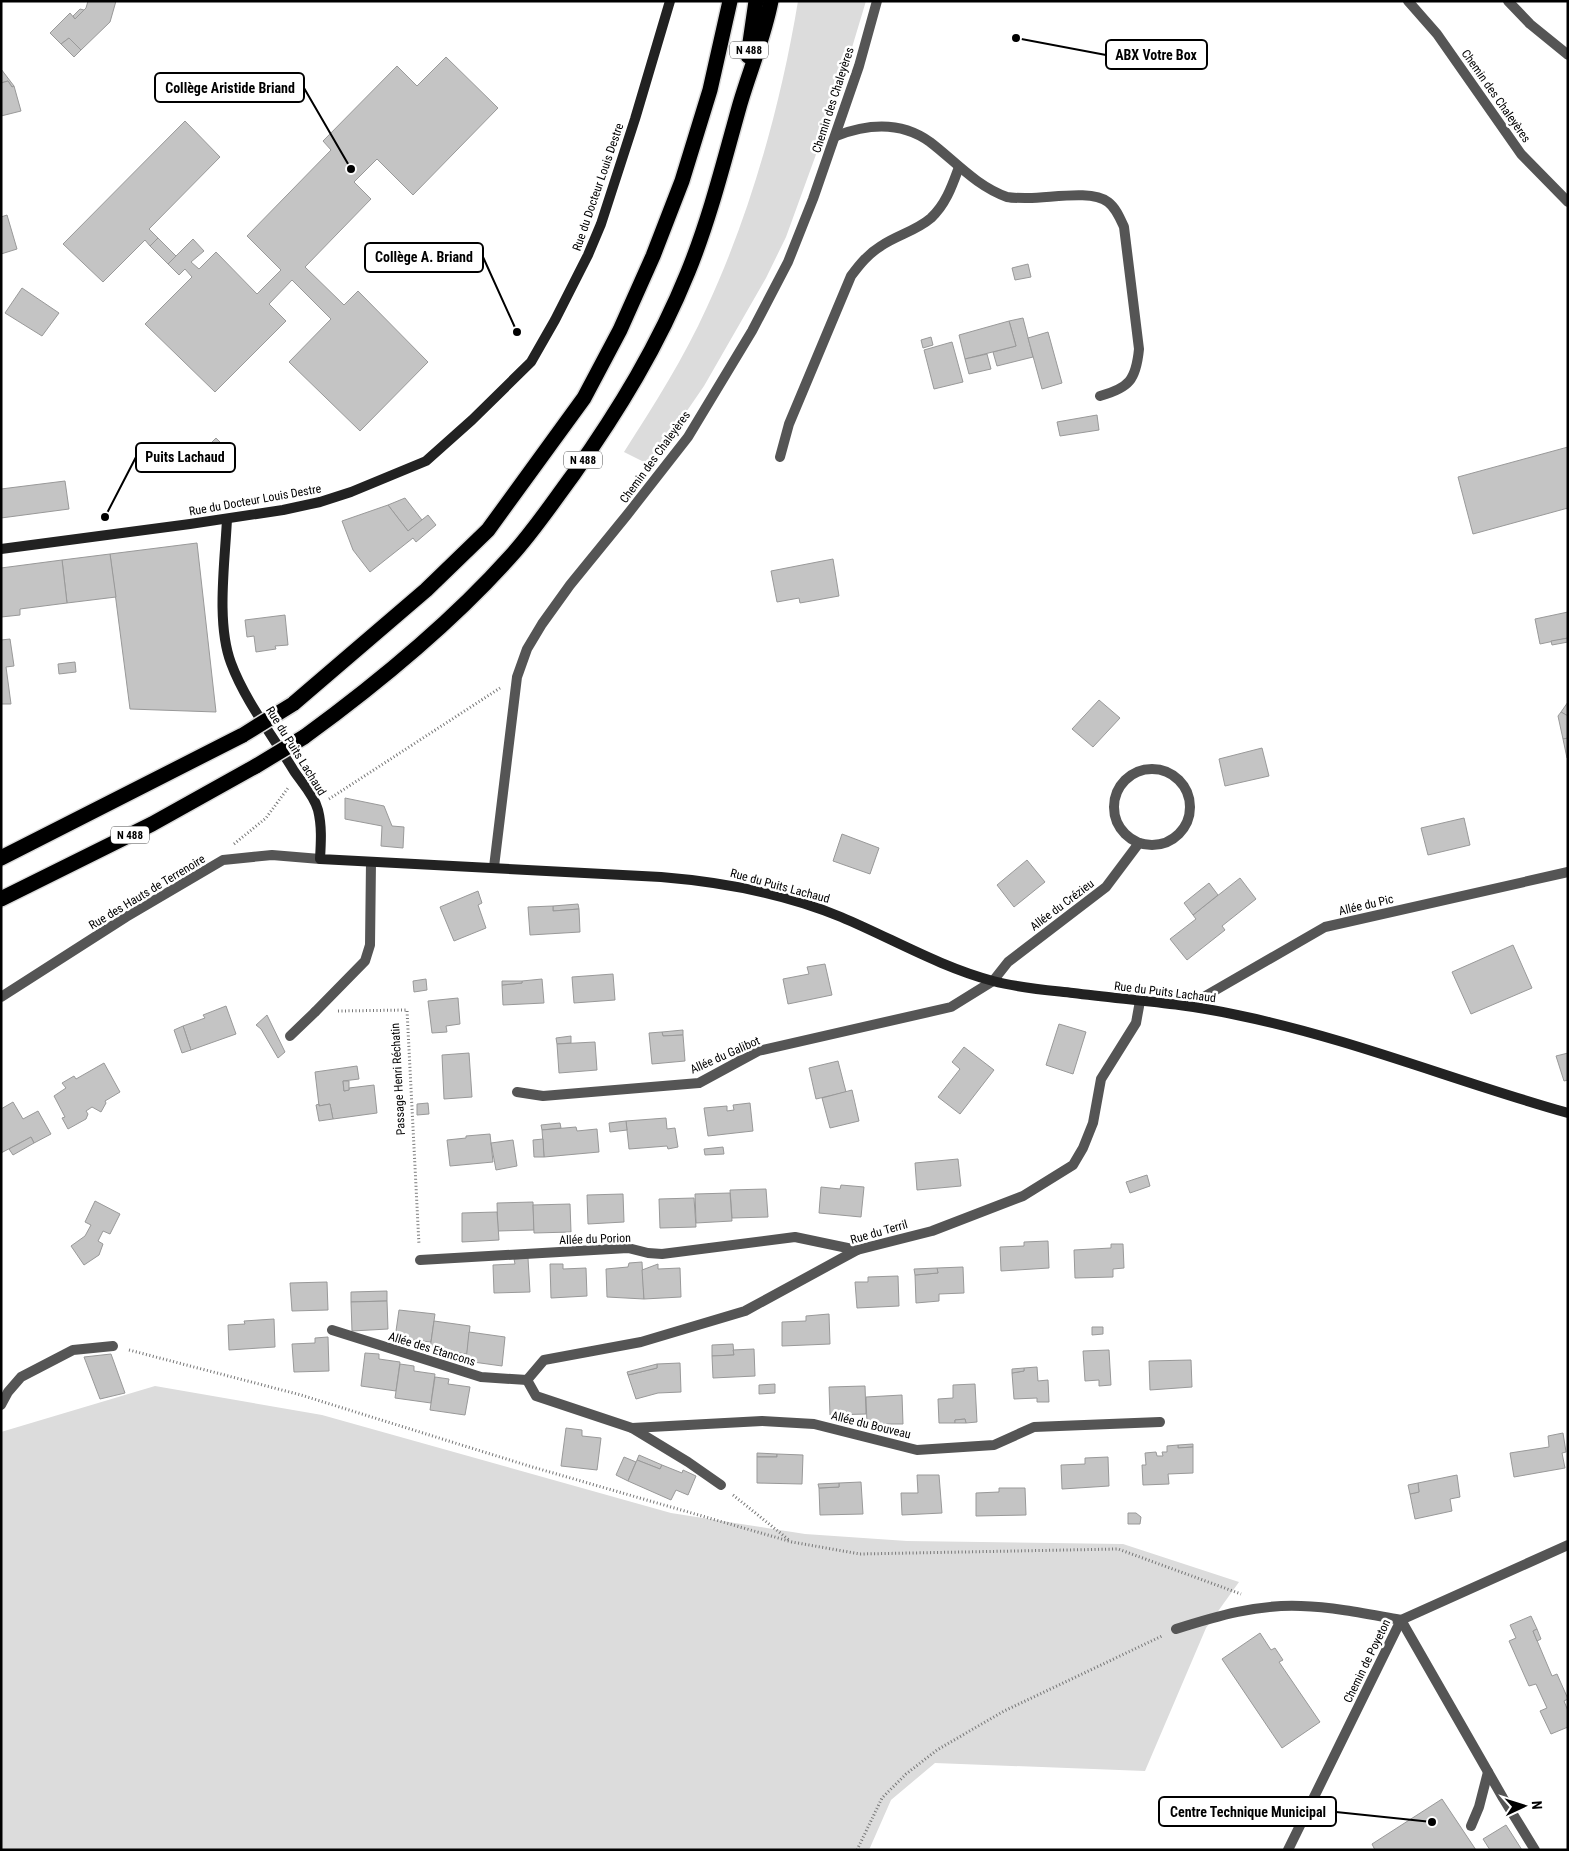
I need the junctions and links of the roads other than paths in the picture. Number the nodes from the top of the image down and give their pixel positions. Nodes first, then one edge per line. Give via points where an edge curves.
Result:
1 (670, 1) edge
2 (719, 1) edge
3 (730, 1) edge
4 (756, 1) edge
5 (771, 1) edge
6 (877, 1) edge
7 (1408, 1) edge
8 (1508, 1) edge
9 (1568, 55) edge
10 (710, 90) junction
11 (742, 100) junction
12 (836, 136) junction
13 (959, 168) junction
14 (1568, 202) edge
15 (1100, 396) dead end
16 (780, 457) dead end
17 (227, 519) junction
18 (1, 549) edge
19 (1139, 843) junction
20 (1, 858) edge
21 (320, 859) junction
22 (371, 862) junction
23 (494, 867) junction
24 (1568, 872) edge
25 (1, 898) edge
26 (993, 981) junction
27 (1, 997) edge
28 (1140, 1001) junction
29 (1188, 1006) junction
30 (290, 1036) dead end
31 (517, 1092) dead end
32 (1568, 1113) edge
33 (858, 1250) junction
34 (420, 1260) road end
35 (332, 1330) dead end
36 (113, 1346) dead end
37 (527, 1380) junction
38 (1, 1405) edge
39 (1160, 1422) dead end
40 (632, 1428) junction
41 (721, 1485) road end
42 (1568, 1545) edge
43 (1401, 1620) junction
44 (1176, 1629) road end
45 (1488, 1772) junction
46 (1471, 1826) dead end
47 (1288, 1850) edge
48 (1535, 1850) edge

1 - 17 street, Rue du Docteur Louis Destre via 601,224 531,362 426,461 320,502
2 - 10 highway
3 - 10 highway, N 488
4 - 11 highway, N 488
5 - 11 highway via 767,24
6 - 12 street, Chemin des Chaleyères
7 - 14 street, Chemin des Chaleyères via 1437,34 1520,154
8 - 9 street
10 - 20 highway, N 488, bridge via 682,181 620,330 584,398 488,530 426,590 293,704 243,735
11 - 25 highway, N 488, bridge via 713,201 688,272 652,350 612,420 512,556 404,660 304,737 152,824
12 - 13 street via 878,125 900,128 928,141
12 - 23 street, Chemin des Chaleyères via 788,262 752,330 688,436 570,586 527,649 518,677
13 - 15 street via 983,186 1008,197 1041,199 1092,195 1107,201 1118,214 1124,227 1130,264 1139,349 1134,376 1114,392
13 - 16 street via 946,200 931,218 882,245 864,259 851,276 789,424
17 - 18 street, Rue du Docteur Louis Destre
17 - 21 street, Rue du Puits Lachaud via 223,615 228,654 252,704 317,807 321,826
19 - 19 street via 1163,844 1174,838 1188,820 1188,796 1174,776 1150,769 1137,772 1118,790 1114,802 1119,827
19 - 26 street, Allée du Crézieu via 1106,887 1008,962
21 - 22 street, Rue du Puits Lachaud
21 - 27 street, Rue des Hauts de Terrenoire via 272,855 223,860
22 - 23 street, Rue du Puits Lachaud
22 - 30 street via 370,944 365,961
23 - 26 street, Rue du Puits Lachaud via 706,881 752,889 838,916
24 - 29 street, Allée du Pic via 1326,927
26 - 28 street, Rue du Puits Lachaud
26 - 31 street, Allée du Galibot via 951,1007 758,1052 699,1082 544,1096
28 - 29 street, Rue du Puits Lachaud
28 - 33 street, Rue du Terril via 1136,1023 1101,1079 1093,1123 1073,1165 1023,1196 932,1231
29 - 32 street, Rue du Puits Lachaud via 1280,1024 1365,1047
33 - 34 street, Allée du Porion via 795,1237 662,1254 628,1248
33 - 37 street, Rue du Terril via 745,1311 641,1342 544,1360
35 - 37 street, Allée des Etancons via 481,1377
36 - 38 street via 73,1350 21,1377
37 - 40 street, Allée du Bouveau via 536,1396
39 - 40 street, Allée du Bouveau via 1034,1427 994,1445 917,1450 814,1424 762,1421
40 - 41 street, Allée du Bouveau
42 - 43 street, Chemin de Poyeton
43 - 44 street via 1301,1606 1252,1609
43 - 45 street
43 - 47 street, Chemin de Poyeton
45 - 46 street
45 - 48 street

